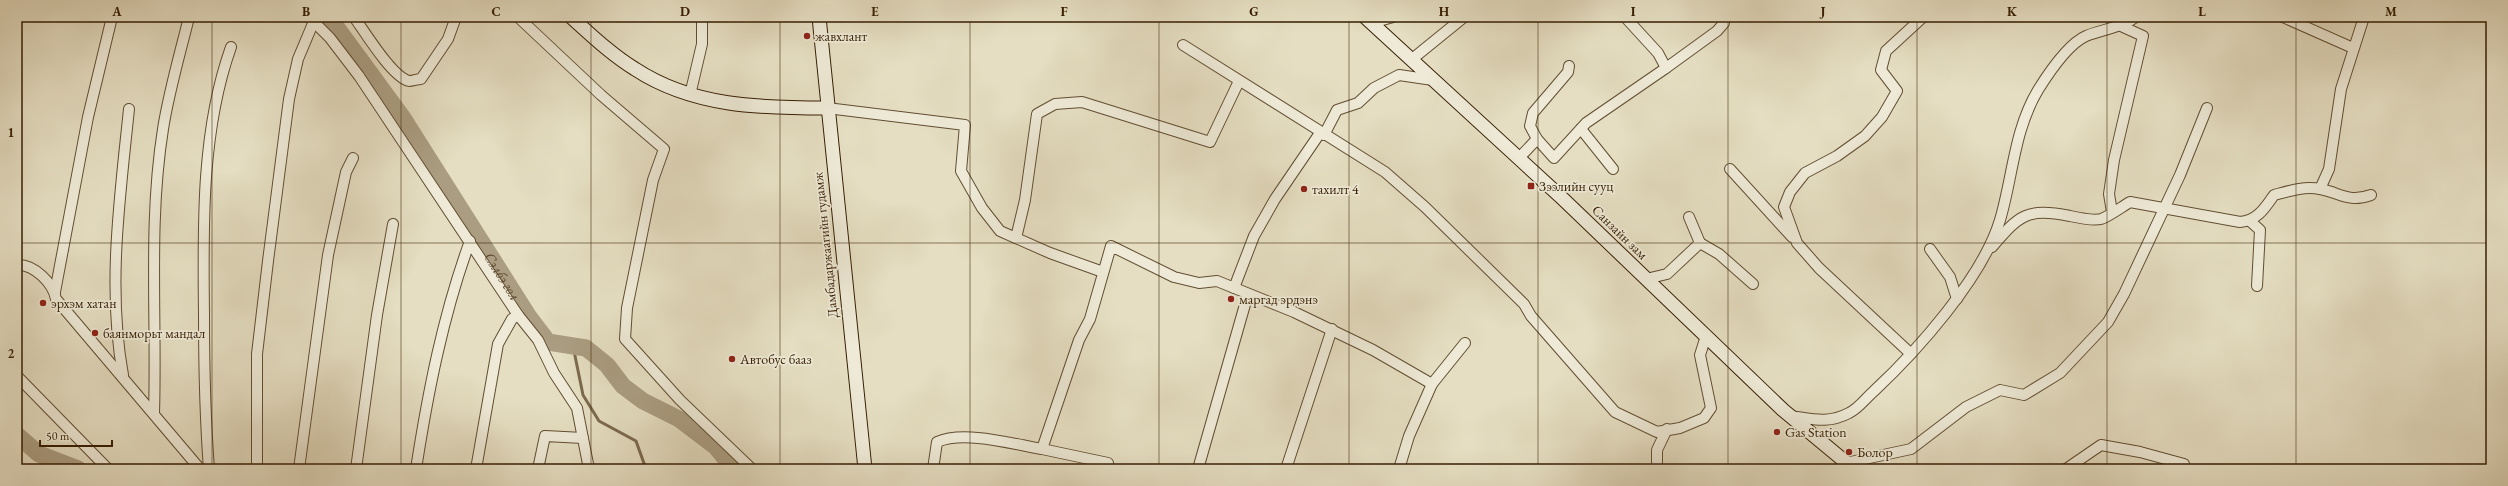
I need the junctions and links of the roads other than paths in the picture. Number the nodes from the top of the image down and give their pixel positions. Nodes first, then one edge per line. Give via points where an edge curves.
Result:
1 (112, 17) edge
2 (189, 17) edge
3 (354, 17) edge
4 (456, 17) edge
5 (518, 17) edge
6 (571, 17) edge
7 (702, 17) edge
8 (819, 17) edge
9 (1393, 17) edge
10 (1464, 17) edge
11 (1625, 17) edge
12 (1923, 17) edge
13 (2136, 17) edge
14 (2283, 17) edge
15 (2364, 17) edge
16 (311, 19) edge
17 (1368, 20) edge
18 (1724, 23) dead end
19 (2121, 26) junction
20 (1183, 45) dead end
21 (231, 47) dead end
22 (2353, 48) junction
23 (1412, 60) junction
24 (1569, 66) dead end
25 (1666, 68) junction
26 (1433, 80) junction
27 (1239, 81) junction
28 (690, 95) junction
29 (827, 108) junction
30 (2207, 108) dead end
31 (129, 109) dead end
32 (1581, 129) junction
33 (1322, 134) junction
34 (1537, 139) junction
35 (353, 158) dead end
36 (1519, 158) junction
37 (1613, 169) dead end
38 (1730, 169) dead end
39 (2320, 189) junction
40 (2371, 195) dead end
41 (2163, 207) junction
42 (2112, 212) junction
43 (1689, 217) dead end
44 (2251, 222) junction
45 (393, 224) dead end
46 (1016, 238) junction
47 (470, 241) junction
48 (1700, 242) junction
49 (1797, 243) junction
50 (1930, 249) dead end
51 (1986, 255) junction
52 (17, 265) edge
53 (1103, 272) junction
54 (1646, 279) junction
55 (1753, 284) dead end
56 (2257, 286) dead end
57 (1234, 288) junction
58 (55, 292) junction
59 (1248, 294) junction
60 (1957, 299) junction
61 (518, 315) junction
62 (1332, 329) junction
63 (1706, 336) junction
64 (1465, 343) dead end
65 (1910, 353) junction
66 (123, 375) junction
67 (17, 376) edge
68 (1432, 384) junction
69 (154, 413) junction
70 (1790, 416) junction
71 (1667, 428) junction
72 (583, 438) junction
73 (1042, 449) junction
74 (1108, 463) dead end
75 (2184, 464) dead end
76 (1850, 466) edge
77 (108, 469) edge
78 (200, 469) edge
79 (209, 469) edge
80 (257, 469) edge
81 (299, 469) edge
82 (356, 469) edge
83 (416, 469) edge
84 (476, 469) edge
85 (538, 469) edge
86 (589, 469) edge
87 (752, 469) edge
88 (865, 469) edge
89 (933, 469) edge
90 (1198, 469) edge
91 (1286, 469) edge
92 (1399, 469) edge
93 (1658, 469) edge
94 (2066, 469) edge

1 - 58 street via 88,117
2 - 69 street via 163,129 155,243
3 - 4 street via 390,67 411,81 421,79 448,39
5 - 87 street via 601,95 664,149 653,180 627,308 625,339 680,400
6 - 28 main road via 634,69
7 - 28 street via 702,44
8 - 29 main road, Дамбадаржаагийн гудамж
9 - 17 street
10 - 23 street
11 - 25 street via 1658,54
12 - 49 street via 1886,51 1881,70 1897,91 1882,117 1865,136 1837,156 1805,173 1790,192 1784,207
13 - 19 street
14 - 22 street
15 - 22 street
16 - 47 street via 330,38 359,76
16 - 80 street via 289,99 268,261 258,354
17 - 23 main road, Санзайн зам
18 - 25 street via 1717,31
19 - 42 street via 2143,36 2114,160 2109,194
19 - 51 street via 2084,37 2059,60 2038,91 2020,128 2000,220
20 - 27 street
21 - 79 street via 222,73 212,127 202,259 205,420
22 - 39 street via 2340,89 2329,169
23 - 26 main road, Санзайн зам
24 - 34 street via 1568,72 1533,114 1530,126
25 - 32 street
26 - 33 street via 1399,75 1386,81 1358,102 1337,110
26 - 36 main road, Санзайн зам
27 - 33 street
27 - 46 street via 1210,142 1082,102 1055,104 1037,114 1025,200
28 - 29 main road via 756,106
29 - 46 street via 965,125 961,171 982,208 1000,231
29 - 88 main road, Дамбадаржаагийн гудамж
30 - 41 street via 2180,175
31 - 66 street via 116,253 116,337
32 - 34 street via 1554,158
32 - 37 street
33 - 57 street via 1274,199 1254,236
33 - 71 street via 1385,172 1425,207 1524,304 1531,316 1615,412 1657,432
34 - 36 street
35 - 81 street via 346,172 328,255
36 - 54 main road, Санзайн зам
38 - 49 street
39 - 40 street via 2339,197 2358,200
39 - 44 street via 2297,189 2274,195
41 - 42 street via 2130,202
41 - 44 street
41 - 76 street via 2124,294 2108,322 2060,373 2024,395 2000,390 1966,407 1911,449
42 - 51 street via 2102,219 2076,218 2044,211 2027,214 2012,224
43 - 48 street
44 - 56 street via 2260,230
45 - 82 street via 377,315
46 - 53 street
47 - 61 street
47 - 83 street via 448,309 429,384
48 - 54 street via 1667,274
48 - 55 street
49 - 65 street via 1819,268
50 - 60 street via 1950,276
51 - 60 street
52 - 58 street via 35,270
53 - 57 street via 1111,246 1174,277 1199,283 1217,281
53 - 73 street via 1090,319 1079,340
54 - 63 main road, Санзайн зам
57 - 59 street
58 - 66 street via 56,299
59 - 62 street
59 - 90 street
60 - 65 street
61 - 72 street via 538,340 554,373 577,408
61 - 84 street via 512,319 498,344
62 - 68 street
62 - 91 street
63 - 70 main road, Санзайн зам
63 - 71 street via 1700,355 1711,408 1704,418 1680,428
64 - 68 street
65 - 70 street via 1896,371 1850,413 1828,421
66 - 69 street
67 - 77 street
68 - 92 street via 1409,436
69 - 78 street
70 - 76 main road, Санзайн зам
71 - 93 street via 1656,450
72 - 85 street via 545,436
72 - 86 street
73 - 74 street
73 - 89 street via 980,439 946,438 937,442
75 - 94 street via 2101,445

